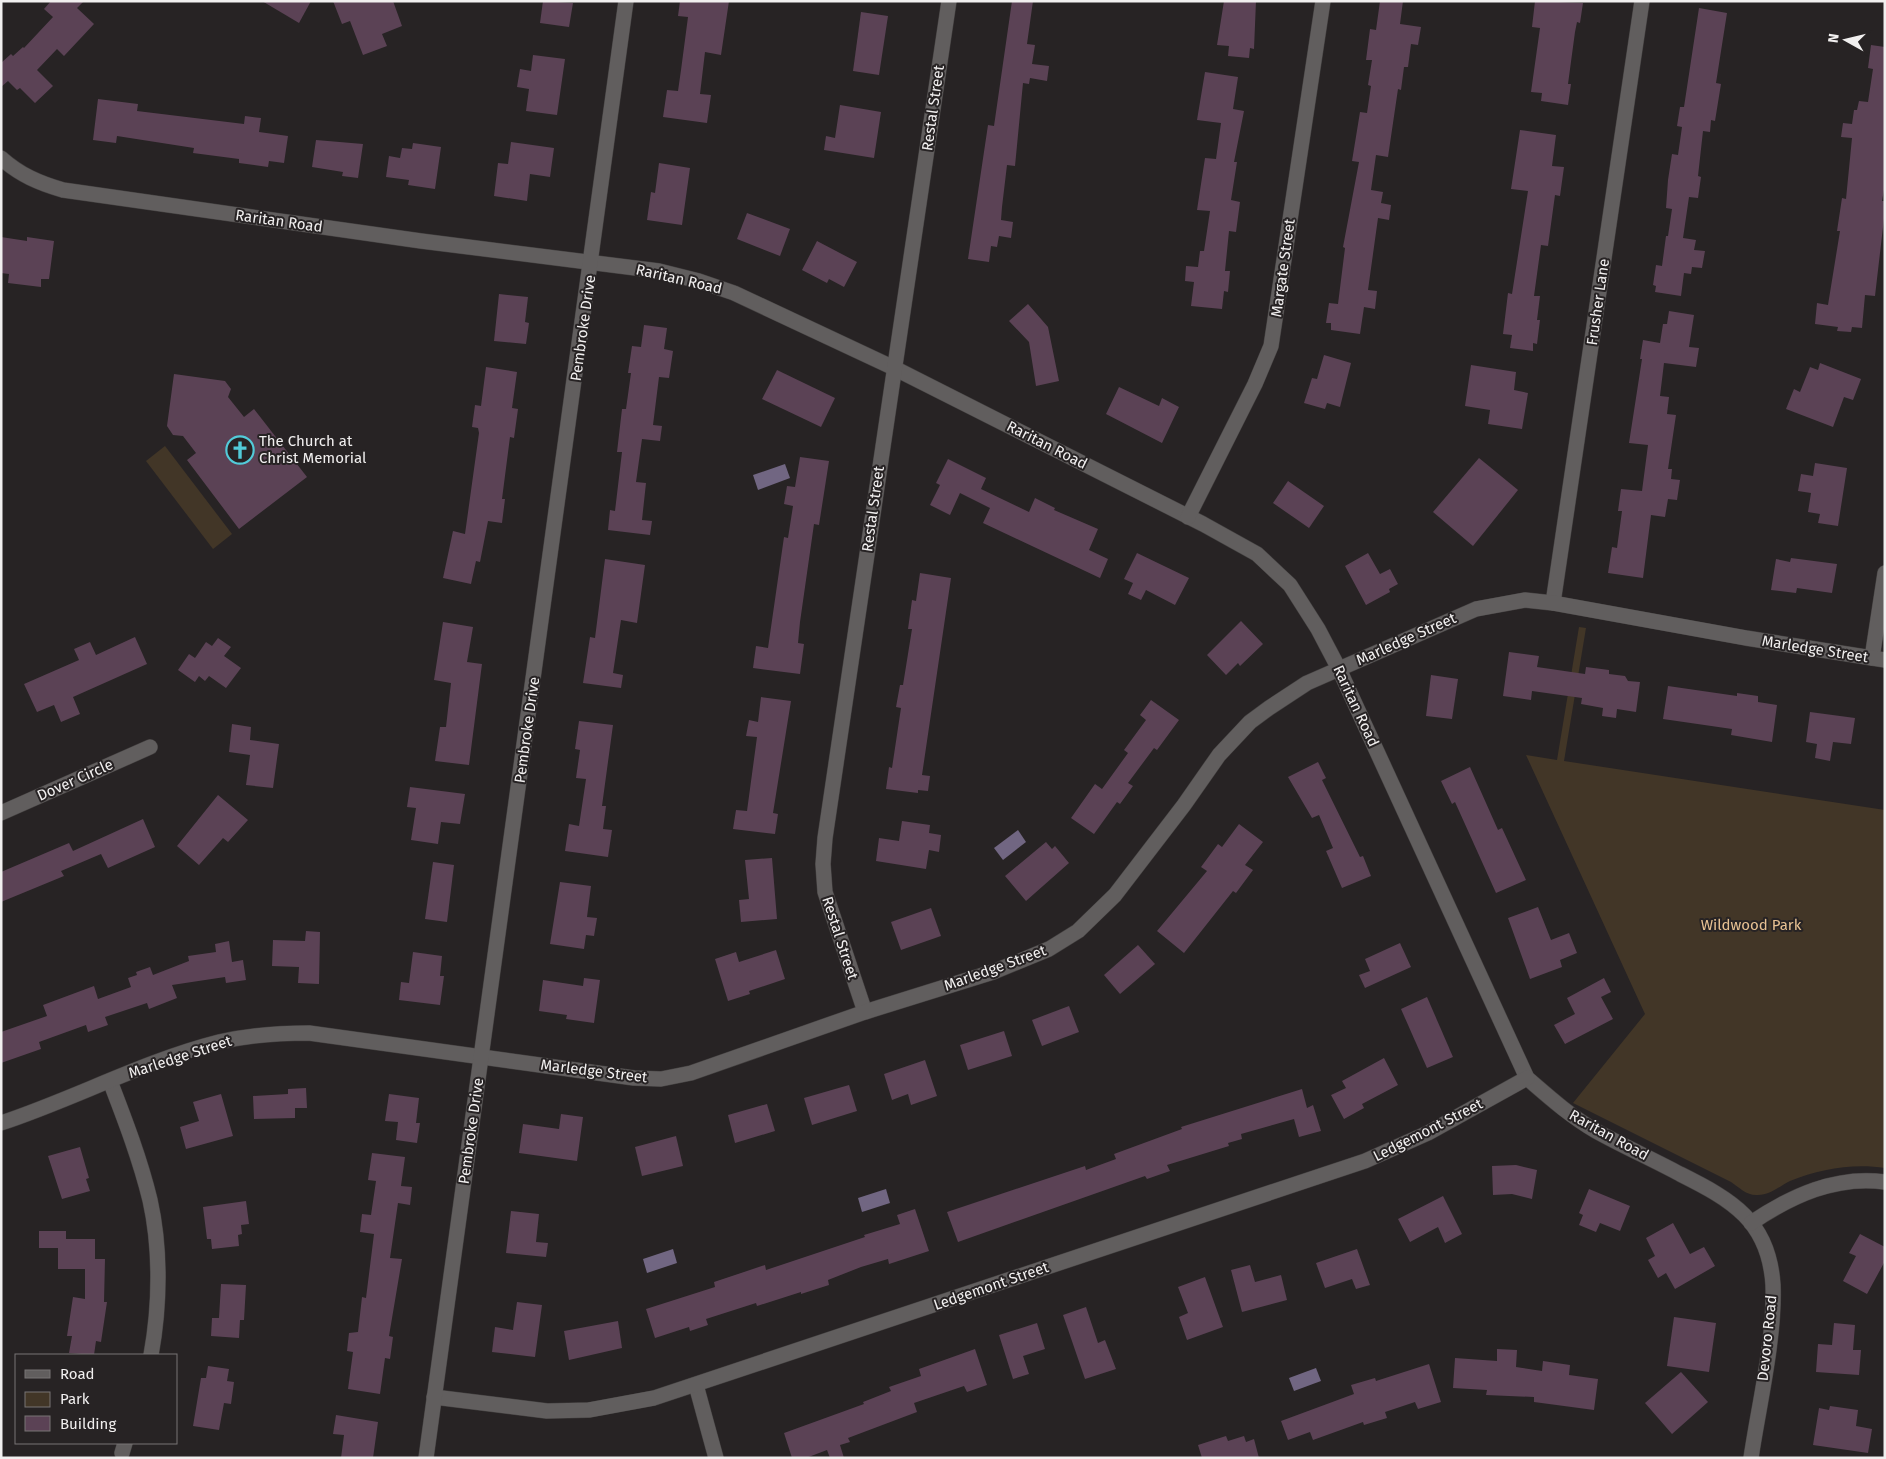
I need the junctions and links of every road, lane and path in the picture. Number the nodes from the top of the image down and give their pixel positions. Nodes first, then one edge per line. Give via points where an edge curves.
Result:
1 (626, 1) edge
2 (949, 1) edge
3 (1323, 1) edge
4 (1642, 1) edge
5 (1, 158) edge
6 (592, 262) junction
7 (894, 368) junction
8 (1188, 517) junction
9 (1885, 573) edge
10 (1553, 603) junction
11 (1878, 659) edge
12 (1339, 669) junction
13 (150, 747) dead end
14 (1, 813) edge
15 (865, 1012) junction
16 (481, 1056) junction
17 (1527, 1078) junction
18 (110, 1081) junction
19 (1, 1123) edge
20 (1885, 1182) edge
21 (1751, 1223) junction
22 (151, 1354) edge
23 (696, 1385) junction
24 (434, 1397) junction
25 (426, 1458) edge
26 (716, 1458) edge
27 (1751, 1458) edge

1 - 6 street, Pembroke Drive
2 - 7 street, Restal Street
3 - 8 street, Margate Street via 1271,346
4 - 10 street, Frusher Lane
5 - 6 street, Raritan Road via 37,182 63,190
6 - 7 street, Raritan Road via 659,272 734,293
6 - 16 street, Pembroke Drive
7 - 8 street, Raritan Road
7 - 15 street, Restal Street via 823,864 825,892
8 - 12 street, Raritan Road via 1257,554 1290,585
9 - 11 street
10 - 11 street, Marledge Street
10 - 12 street, Marledge Street via 1525,600 1476,609
12 - 15 street, Marledge Street via 1307,683 1250,722 1219,755 1115,896 1078,931 1049,949 993,972
12 - 17 street, Raritan Road
13 - 14 street, Dover Circle
15 - 16 street, Marledge Street via 691,1073 661,1079
16 - 18 street, Marledge Street via 310,1033 276,1033 218,1042
16 - 24 street, Pembroke Drive
17 - 21 street, Raritan Road via 1558,1106 1587,1125 1733,1203
17 - 23 street, Ledgemont Street via 1428,1133 1365,1161
18 - 19 street, Marledge Street
18 - 22 street via 141,1166 150,1202 157,1269
20 - 21 street via 1855,1181 1803,1193
21 - 27 street, Devoro Road via 1765,1245 1773,1286 1771,1328
23 - 24 street, Ledgemont Street via 654,1398 589,1410 548,1411
23 - 26 street
24 - 25 street, Pembroke Drive

